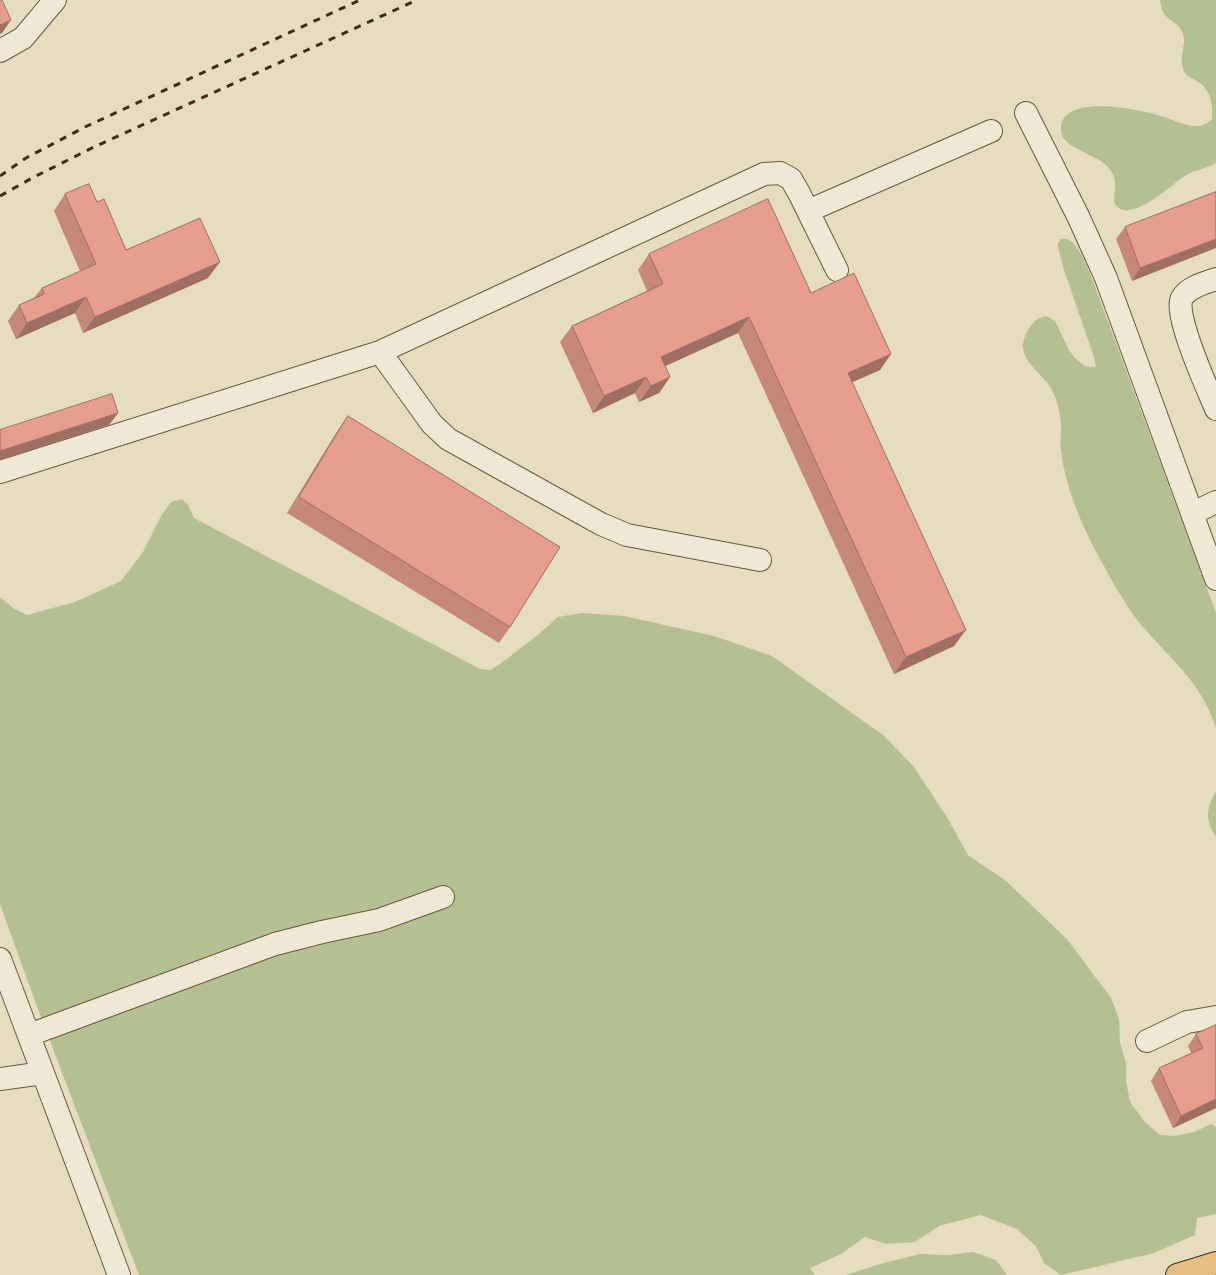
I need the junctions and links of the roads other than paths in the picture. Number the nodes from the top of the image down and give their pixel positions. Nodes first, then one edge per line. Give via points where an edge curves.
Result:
1 (55, 0) edge
2 (0, 51) edge
3 (1026, 113) dead end
4 (991, 131) dead end
5 (808, 211) junction
6 (837, 270) dead end
7 (1216, 279) edge
8 (380, 352) junction
9 (1216, 409) edge
10 (0, 472) edge
11 (1216, 502) edge
12 (1193, 513) junction
13 (760, 560) dead end
14 (1216, 579) edge
15 (443, 897) dead end
16 (0, 959) edge
17 (1216, 1017) edge
18 (29, 1035) junction
19 (1147, 1041) dead end
20 (43, 1073) junction
21 (0, 1079) edge
22 (1216, 1263) edge
23 (119, 1275) edge
24 (1177, 1275) edge

1 - 2 street via 23,38
3 - 12 street via 1106,278
4 - 5 street
5 - 6 street
5 - 8 street via 791,180 780,173 764,174
7 - 9 street via 1186,291 1180,299 1183,325
8 - 10 street
8 - 13 street via 432,424 448,439 601,524 627,534
11 - 12 street
12 - 14 street
15 - 18 street via 379,920 275,944
16 - 18 street
17 - 19 street via 1187,1022
18 - 20 street
20 - 21 street
20 - 23 street
22 - 24 main road

